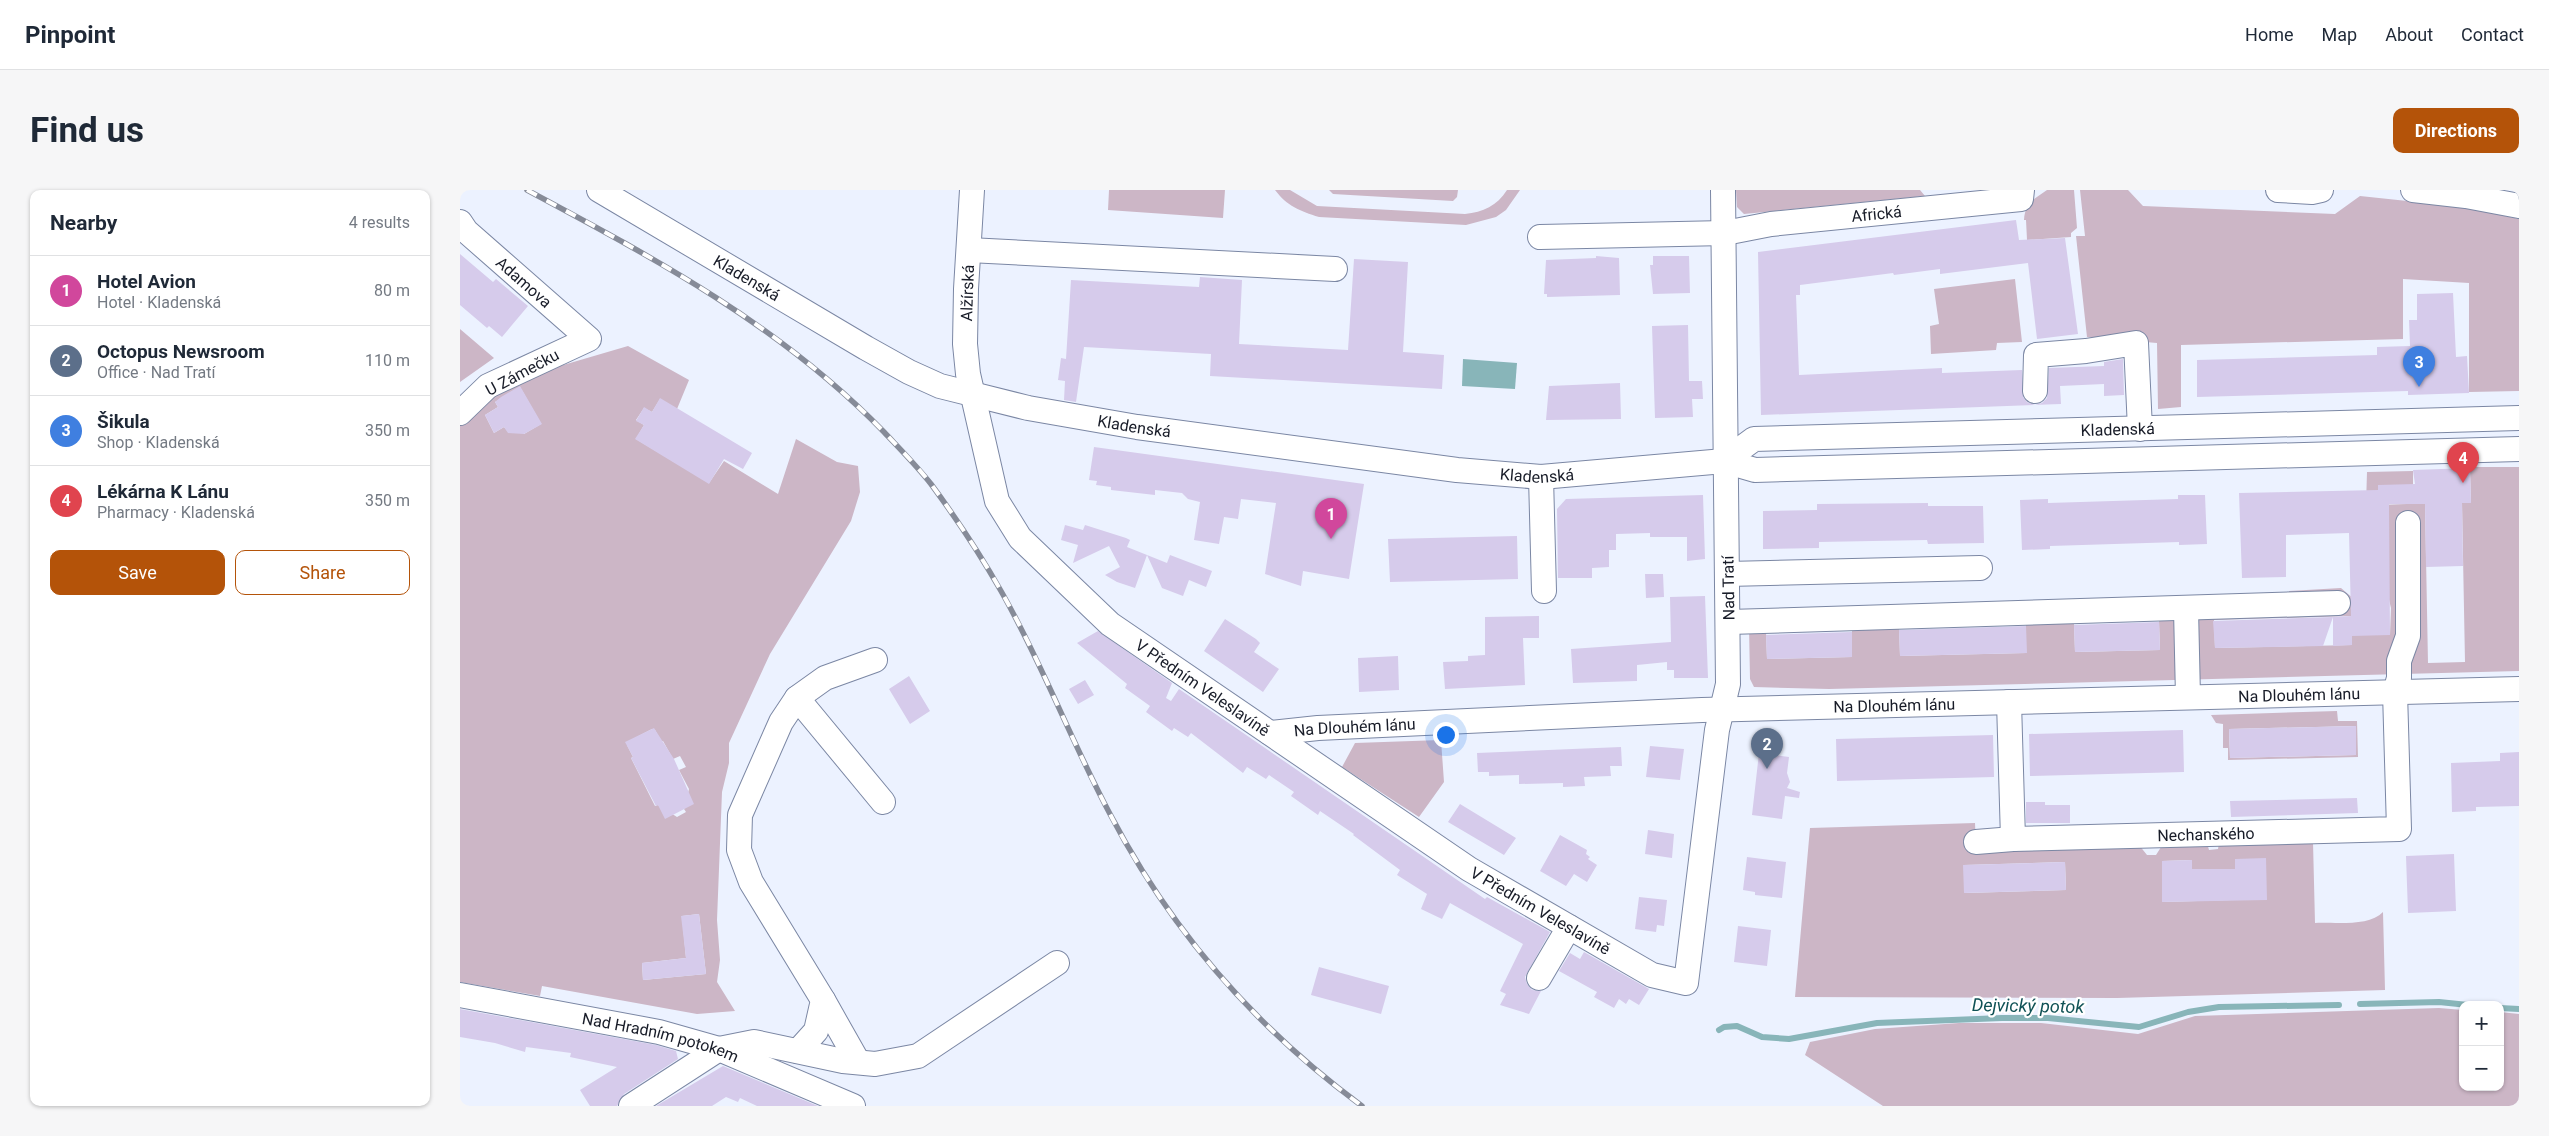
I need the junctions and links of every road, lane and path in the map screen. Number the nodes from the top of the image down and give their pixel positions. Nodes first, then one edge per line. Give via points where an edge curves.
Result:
1 (599, 190) edge
2 (972, 190) edge
3 (1723, 190) edge
4 (2022, 190) edge
5 (2278, 190) edge
6 (2321, 190) edge
7 (2413, 190) edge
8 (2466, 193) edge
9 (2519, 206) edge
10 (460, 222) edge
11 (1725, 233) junction
12 (1540, 238) dead end
13 (968, 250) junction
14 (1335, 269) dead end
15 (589, 339) joint
16 (2035, 391) dead end
17 (972, 396) junction
18 (460, 413) edge
19 (2519, 418) edge
20 (2447, 421) junction
21 (2140, 429) junction
22 (2519, 449) edge
23 (2448, 451) junction
24 (1724, 461) junction
25 (1541, 477) junction
26 (2408, 523) dead end
27 (1980, 568) dead end
28 (1727, 574) junction
29 (1544, 591) dead end
30 (2338, 603) dead end
31 (2186, 609) junction
32 (1728, 622) junction
33 (875, 660) dead end
34 (2519, 689) edge
35 (2395, 692) junction
36 (2188, 697) junction
37 (797, 698) junction
38 (2009, 702) junction
39 (1722, 709) junction
40 (1270, 733) junction
41 (883, 802) dead end
42 (2014, 840) junction
43 (1976, 842) dead end
44 (1568, 927) junction
45 (1057, 963) dead end
46 (1539, 978) dead end
47 (1686, 983) joint
48 (460, 995) edge
49 (823, 1000) junction
50 (719, 1049) junction
51 (798, 1051) junction
52 (858, 1062) junction
53 (630, 1106) edge
54 (853, 1106) edge

1 - 17 street, Kladenská via 909,372
2 - 13 street, Alžírská
3 - 11 street, Nad Tratí
4 - 11 street, Africká via 2021,198 1771,224
5 - 6 street
7 - 8 street
8 - 9 street
10 - 15 street, Adamova via 466,231
11 - 12 street
11 - 24 street, Nad Tratí
13 - 14 street
13 - 17 street, Alžírská via 966,344
15 - 18 street, U Zámečku via 488,386
16 - 21 street via 2036,354 2136,343
17 - 25 street, Kladenská via 1146,429 1457,470
17 - 40 street, V Předním Veleslavíně via 997,501 1020,538 1110,624
19 - 20 street, Kladenská
20 - 21 street, Kladenská
20 - 23 street
21 - 24 street, Kladenská via 1754,439
22 - 23 street, Kladenská
23 - 24 street, Kladenská via 1755,470
24 - 25 street, Kladenská
24 - 28 street, Nad Tratí
25 - 29 street
26 - 35 street via 2408,636 2399,661
27 - 28 street
28 - 32 street, Nad Tratí
30 - 31 street
31 - 32 street
31 - 36 street
32 - 39 street, Nad Tratí via 1728,684
33 - 37 street via 825,678
34 - 35 street, Na Dlouhém lánu
35 - 36 street, Na Dlouhém lánu
35 - 42 street, Nechanského via 2399,829
36 - 38 street, Na Dlouhém lánu
37 - 41 street
37 - 49 street via 781,722 740,815 739,850 751,882
38 - 39 street, Na Dlouhém lánu
38 - 42 street
39 - 40 street, Na Dlouhém lánu
39 - 47 street, Nad Tratí
40 - 44 street, V Předním Veleslavíně via 1469,869
42 - 43 street
44 - 46 street
44 - 47 street, V Předním Veleslavíně via 1652,975
45 - 52 street via 918,1056 875,1064
48 - 50 street, Nad Hradním potokem via 659,1032
49 - 51 street via 816,1031
49 - 52 street
50 - 51 street via 754,1042
50 - 53 street
50 - 54 street, Nad Hradním potokem
51 - 52 street

